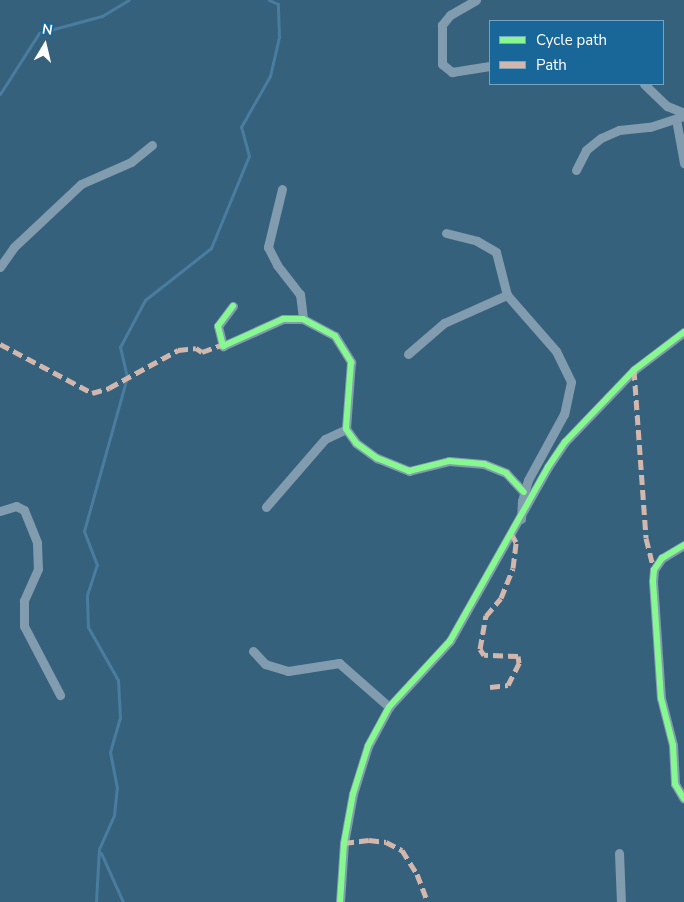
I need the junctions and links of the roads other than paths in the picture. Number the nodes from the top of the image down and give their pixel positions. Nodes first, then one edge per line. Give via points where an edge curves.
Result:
1 (476, 0) edge
2 (489, 66) edge
3 (645, 85) edge
4 (681, 116) edge
5 (152, 145) dead end
6 (684, 163) edge
7 (576, 170) dead end
8 (282, 189) dead end
9 (446, 233) dead end
10 (0, 267) edge
11 (507, 295) junction
12 (233, 306) dead end
13 (304, 319) junction
14 (684, 332) edge
15 (408, 354) dead end
16 (346, 429) junction
17 (524, 492) junction
18 (266, 507) dead end
19 (0, 510) edge
20 (521, 520) junction
21 (684, 545) edge
22 (253, 651) dead end
23 (60, 694) dead end
24 (389, 706) junction
25 (684, 799) edge
26 (618, 853) dead end
27 (340, 902) edge
28 (621, 902) edge

1 - 2 street via 450,15 442,25 442,64 452,72
3 - 4 street
4 - 6 street
4 - 7 street via 650,127 619,130 601,138 586,150
5 - 10 street via 131,162 81,184 14,247
8 - 13 street via 268,247 277,265 300,294
9 - 11 street via 478,241 496,252
11 - 15 street via 444,324
11 - 17 street via 556,351 571,382 564,414 534,466
12 - 13 street via 218,326 223,346 229,346 273,322
13 - 16 street via 335,336 351,362
14 - 20 street via 634,370 565,442 548,467
16 - 17 street via 364,450 401,469 418,470 449,461 471,462 506,472
16 - 18 street via 325,439
17 - 20 street
19 - 23 street via 16,506 24,510 37,543 38,569 24,601 24,626
20 - 24 street via 450,641
21 - 25 street via 662,558 654,570 660,687 673,745 675,784
22 - 24 street via 265,664 288,671 339,663
24 - 27 street via 368,746 353,794 344,844
26 - 28 street

